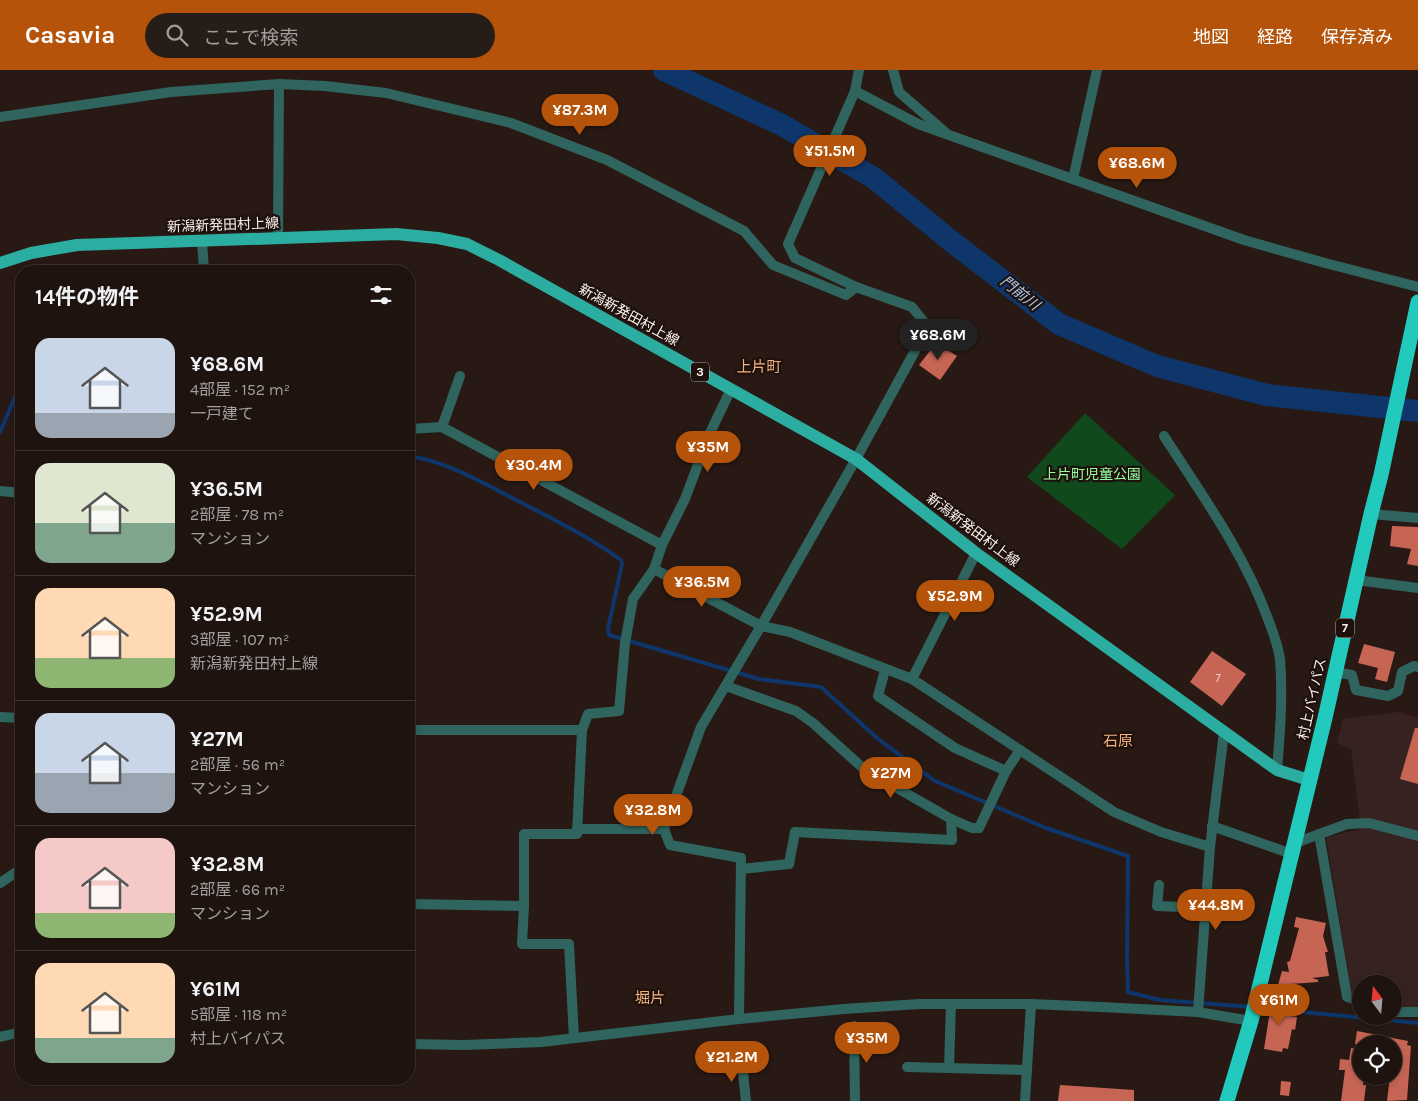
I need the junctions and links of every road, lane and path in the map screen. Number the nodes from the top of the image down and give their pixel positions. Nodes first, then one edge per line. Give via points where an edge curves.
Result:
1 (859, 70) edge
2 (893, 70) edge
3 (1097, 70) edge
4 (279, 84) junction
5 (854, 91) junction
6 (0, 117) edge
7 (950, 136) junction
8 (1073, 179) junction
9 (278, 237) junction
10 (202, 241) junction
11 (0, 262) edge
12 (204, 265) edge
13 (856, 287) junction
14 (1418, 287) edge
15 (1418, 302) edge
16 (460, 376) dead end
17 (731, 389) junction
18 (442, 428) junction
19 (415, 429) edge
20 (1164, 436) dead end
21 (856, 459) junction
22 (0, 491) edge
23 (15, 492) edge
24 (1371, 514) junction
25 (1418, 518) edge
26 (662, 545) junction
27 (976, 552) junction
28 (654, 569) junction
29 (1356, 580) junction
30 (1418, 588) edge
31 (762, 626) junction
32 (1418, 668) edge
33 (885, 670) junction
34 (1336, 672) junction
35 (912, 679) junction
36 (726, 686) junction
37 (0, 717) edge
38 (15, 718) edge
39 (415, 730) edge
40 (582, 730) junction
41 (1224, 732) junction
42 (1020, 750) junction
43 (1277, 770) junction
44 (1006, 771) junction
45 (1309, 780) junction
46 (951, 819) junction
47 (1212, 826) junction
48 (577, 828) junction
49 (664, 829) junction
50 (1319, 834) junction
51 (1418, 836) edge
52 (1210, 847) junction
53 (1293, 848) junction
54 (741, 868) junction
55 (15, 873) edge
56 (0, 883) edge
57 (1160, 885) dead end
58 (415, 904) edge
59 (524, 906) junction
60 (1206, 908) junction
61 (1352, 999) edge
62 (951, 1004) junction
63 (1031, 1004) junction
64 (1198, 1012) junction
65 (1402, 1012) edge
66 (1418, 1012) edge
67 (739, 1019) junction
68 (1251, 1022) junction
69 (854, 1026) dead end
70 (15, 1033) edge
71 (0, 1037) edge
72 (574, 1038) junction
73 (415, 1044) edge
74 (742, 1063) dead end
75 (906, 1067) dead end
76 (949, 1068) junction
77 (1027, 1070) junction
78 (746, 1101) edge
79 (855, 1101) edge
80 (1025, 1101) edge
81 (1227, 1101) edge

1 - 5 street
2 - 7 street via 899,92
3 - 8 street
4 - 6 street via 172,92
4 - 9 street
4 - 13 street via 386,93 511,123 607,160 744,231 773,265 846,295
5 - 7 street via 918,124
5 - 13 street via 788,244 795,258
7 - 8 street
8 - 14 street via 1244,240
9 - 10 main road, 新潟新発田村上線 / 3
9 - 17 main road, 新潟新発田村上線 / 3 via 396,234 468,244
10 - 11 main road, 新潟新発田村上線 / 3 via 77,245
10 - 12 street
13 - 21 street via 912,307 928,327
15 - 24 highway, 村上バイパス / 7
16 - 18 street
17 - 21 main road, 新潟新発田村上線 / 3
17 - 26 street
18 - 19 street
18 - 26 street
20 - 43 street via 1248,572 1275,640 1280,658 1281,721
21 - 27 main road, 新潟新発田村上線 / 3
21 - 31 street
22 - 23 street
24 - 25 street
24 - 29 highway, 村上バイパス / 7
26 - 28 street
27 - 35 street
27 - 41 main road, 新潟新発田村上線 / 3
28 - 31 street
28 - 40 street via 633,599 619,711 588,714
29 - 30 street
29 - 34 highway, 村上バイパス / 7
31 - 33 street via 790,632
31 - 36 street
32 - 34 street via 1414,666 1402,672 1398,691 1388,696 1356,690 1352,675
33 - 35 street
33 - 44 street via 878,696 955,748
34 - 45 highway, 村上バイパス / 7
35 - 42 street
36 - 46 street via 796,711 864,769
36 - 49 street via 701,727
37 - 38 street
39 - 40 street
40 - 48 street
41 - 43 main road, 新潟新発田村上線 / 3
41 - 47 street
42 - 44 street
42 - 52 street via 1114,812 1161,832
43 - 45 main road, 新潟新発田村上線 / 3
44 - 46 street via 979,828
45 - 53 highway, 村上バイパス / 7
46 - 54 street via 952,840 795,832 789,864
47 - 52 street
47 - 53 street
48 - 49 street
48 - 59 street via 577,834 524,834
49 - 54 street via 670,845 741,858
50 - 51 street via 1347,824 1369,823
50 - 53 street
50 - 61 street via 1347,997
52 - 60 street
53 - 68 highway, 村上バイパス / 7
54 - 67 street
55 - 56 street
57 - 60 street via 1157,906
58 - 59 street
59 - 72 street via 522,944 569,944
60 - 64 street
62 - 63 street
62 - 67 street via 853,1008
62 - 76 street
63 - 64 street
63 - 77 street
64 - 68 street
65 - 66 street
67 - 72 street
68 - 81 highway, 村上バイパス / 7
69 - 79 street
70 - 71 street
72 - 73 street via 464,1045
74 - 78 street
75 - 76 street
76 - 77 street
77 - 80 street

